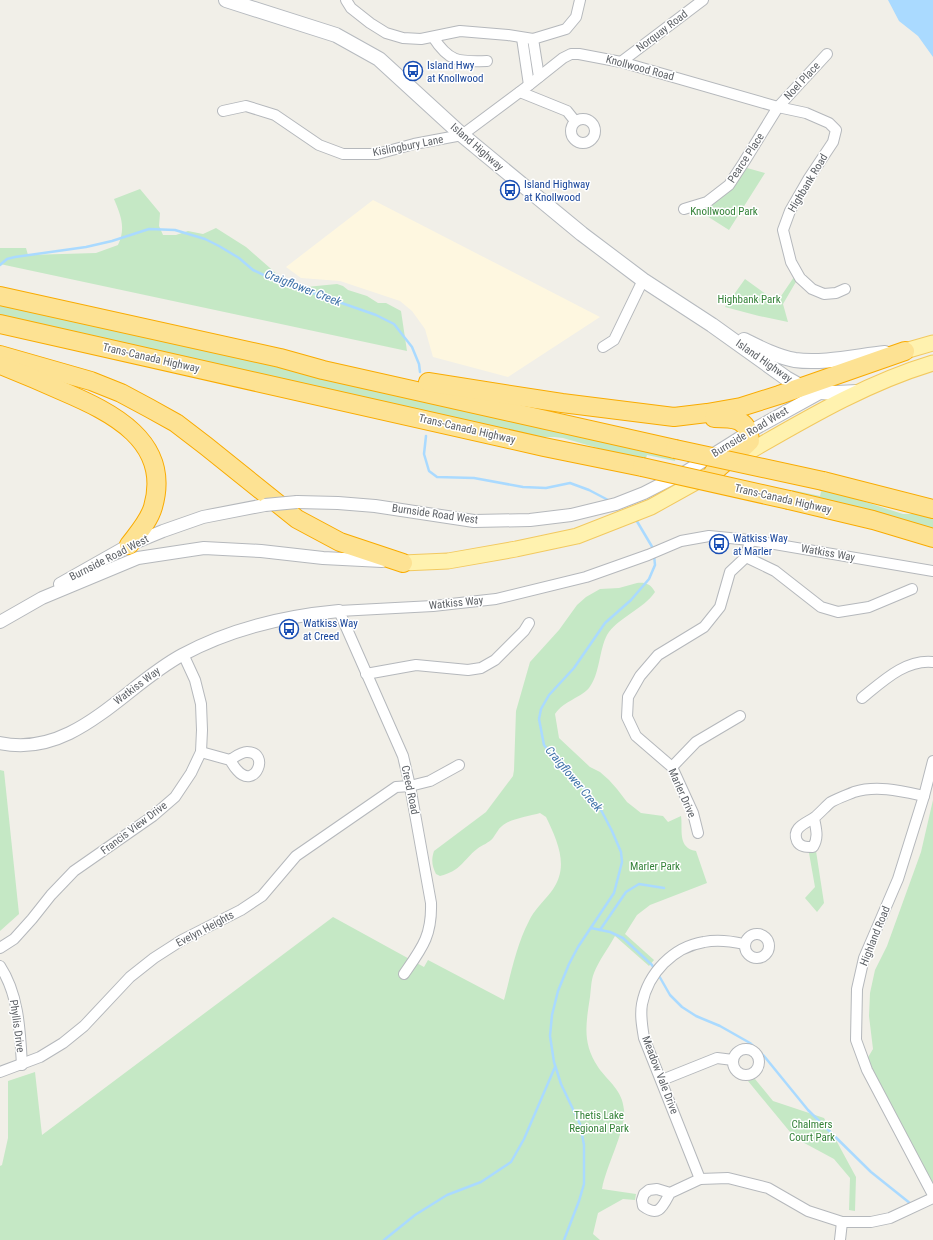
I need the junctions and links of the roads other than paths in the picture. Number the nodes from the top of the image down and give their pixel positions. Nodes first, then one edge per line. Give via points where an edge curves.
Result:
1 (226, 0) edge
2 (346, 0) edge
3 (580, 0) edge
4 (703, 0) edge
5 (433, 37) junction
6 (522, 38) junction
7 (533, 39) junction
8 (827, 54) dead end
9 (487, 61) dead end
10 (620, 62) junction
11 (539, 77) junction
12 (529, 85) junction
13 (520, 92) junction
14 (778, 107) junction
15 (223, 111) dead end
16 (576, 121) dead end
17 (836, 130) joint
18 (462, 135) junction
19 (684, 209) dead end
20 (643, 280) junction
21 (845, 289) dead end
22 (0, 296) edge
23 (0, 324) edge
24 (712, 324) junction
25 (933, 343) edge
26 (602, 348) dead end
27 (905, 351) junction
28 (0, 355) edge
29 (280, 358) junction
30 (933, 363) edge
31 (0, 365) edge
32 (802, 386) junction
33 (820, 392) junction
34 (857, 392) junction
35 (674, 417) junction
36 (749, 432) junction
37 (713, 473) junction
38 (933, 509) edge
39 (933, 538) edge
40 (750, 540) junction
41 (129, 545) junction
42 (746, 557) junction
43 (404, 563) junction
44 (933, 571) edge
45 (912, 589) dead end
46 (42, 598) junction
47 (339, 611) junction
48 (0, 622) edge
49 (529, 623) dead end
50 (183, 654) junction
51 (933, 662) edge
52 (366, 674) junction
53 (862, 698) dead end
54 (740, 716) dead end
55 (0, 743) edge
56 (200, 752) junction
57 (230, 760) dead end
58 (933, 761) edge
59 (459, 765) dead end
60 (672, 767) junction
61 (410, 786) junction
62 (924, 796) junction
63 (814, 818) dead end
64 (698, 833) dead end
65 (744, 944) dead end
66 (0, 948) edge
67 (0, 966) edge
68 (404, 974) dead end
69 (733, 1060) dead end
70 (22, 1065) junction
71 (0, 1072) edge
72 (662, 1080) junction
73 (700, 1180) junction
74 (670, 1193) dead end
75 (933, 1195) edge
76 (933, 1198) edge
77 (842, 1222) junction
78 (840, 1240) edge

1 - 18 main road, Island Highway via 336,35 379,59
2 - 5 street via 370,23 386,33 421,40
3 - 7 street via 576,17 566,29
4 - 10 street, Norquay Road
5 - 6 street via 460,31
5 - 9 street via 440,48 451,57 464,62
6 - 7 street
6 - 12 street
7 - 11 street
8 - 14 street, Noel Place
10 - 11 street, Knollwood Road via 572,54
10 - 14 street, Knollwood Road
11 - 12 street, Knollwood Road
12 - 13 street, Knollwood Road
13 - 16 street via 567,111
13 - 18 street, Knollwood Road
14 - 17 street, Knollwood Road via 806,113 829,122
14 - 19 street, Pearce Place via 729,185 707,202
15 - 18 street, Kislingbury Lane via 246,106 275,115 319,145 343,154 377,154
17 - 21 street, Highbank Road via 833,142 790,211 783,230 791,262 800,278 812,289 824,294
18 - 20 main road, Island Highway via 582,234
20 - 24 main road, Island Highway
20 - 26 street via 614,340
22 - 29 highway
23 - 39 highway, Trans-Canada Highway, bridge via 789,500 873,520
24 - 27 main road, Island Highway via 759,348 795,360
24 - 32 main road, Island Highway via 770,368
25 - 27 main road, Island Highway
27 - 32 highway
27 - 33 street, Burnside Road West
28 - 43 highway via 91,381 121,393 176,423 297,519 340,542
29 - 35 highway via 478,391
29 - 38 highway, bridge via 323,370 823,481
30 - 34 main road, Island Highway
31 - 41 highway via 109,413 138,436 154,465 156,492 146,522
32 - 33 main road, Island Highway
32 - 35 highway via 741,407
33 - 34 main road, Island Highway
33 - 36 street, Burnside Road West
34 - 37 main road, Burnside Road West
35 - 36 highway via 732,418 744,424
36 - 37 highway via 750,441 743,449 723,462
36 - 41 street, Burnside Road West, bridge via 644,493 595,510 571,515 530,520 474,520 375,506 297,502 203,517
37 - 43 main road, Burnside Road West via 646,509 577,536 516,550 448,561
40 - 42 street
40 - 44 street, Watkiss Way
40 - 47 street, Watkiss Way via 709,536 681,541 586,577 496,599 433,606
41 - 46 street, Burnside Road West via 63,582
42 - 45 street via 775,571 822,607 838,612 869,607
42 - 60 street, Marler Drive via 730,572 720,607 704,627 658,655 640,676 628,697 627,717 636,736
43 - 46 street, Burnside Road West via 204,548 138,558
46 - 48 street, Burnside Road West
47 - 50 street, Watkiss Way via 267,622 210,641
47 - 52 street, Creed Road
49 - 52 street via 495,660 481,668 468,670 416,665
50 - 55 street, Watkiss Way via 153,672 117,702 62,738 27,745
50 - 56 street, Francis View Drive via 195,680 201,704
51 - 53 street via 911,664 892,674
52 - 61 street, Creed Road via 403,756
54 - 60 street via 696,742
56 - 57 street
56 - 66 street, Francis View Drive via 191,773 175,797 154,816 74,871 14,939
58 - 62 street, Highland Road
59 - 61 street, Evelyn Heights via 430,781
60 - 64 street, Marler Drive
61 - 68 street, Creed Road via 432,915 424,944
61 - 70 street, Evelyn Heights via 396,787 296,856 262,896 154,958 130,977 84,1026 40,1057
62 - 63 street via 885,788 855,792 832,802
62 - 75 street, Highland Road via 898,879 864,958 857,989 856,1040 867,1070
65 - 72 street, Meadow Vale Drive via 716,940 692,945 671,956 655,974 642,1004 642,1020 644,1038
67 - 70 street, Phyllis Drive via 8,977 16,1005
69 - 72 street via 718,1058
70 - 71 street, Evelyn Heights
72 - 73 street, Meadow Vale Drive
73 - 74 street
73 - 77 street via 728,1178 768,1188 808,1211
76 - 77 street via 890,1218 871,1222
77 - 78 street

